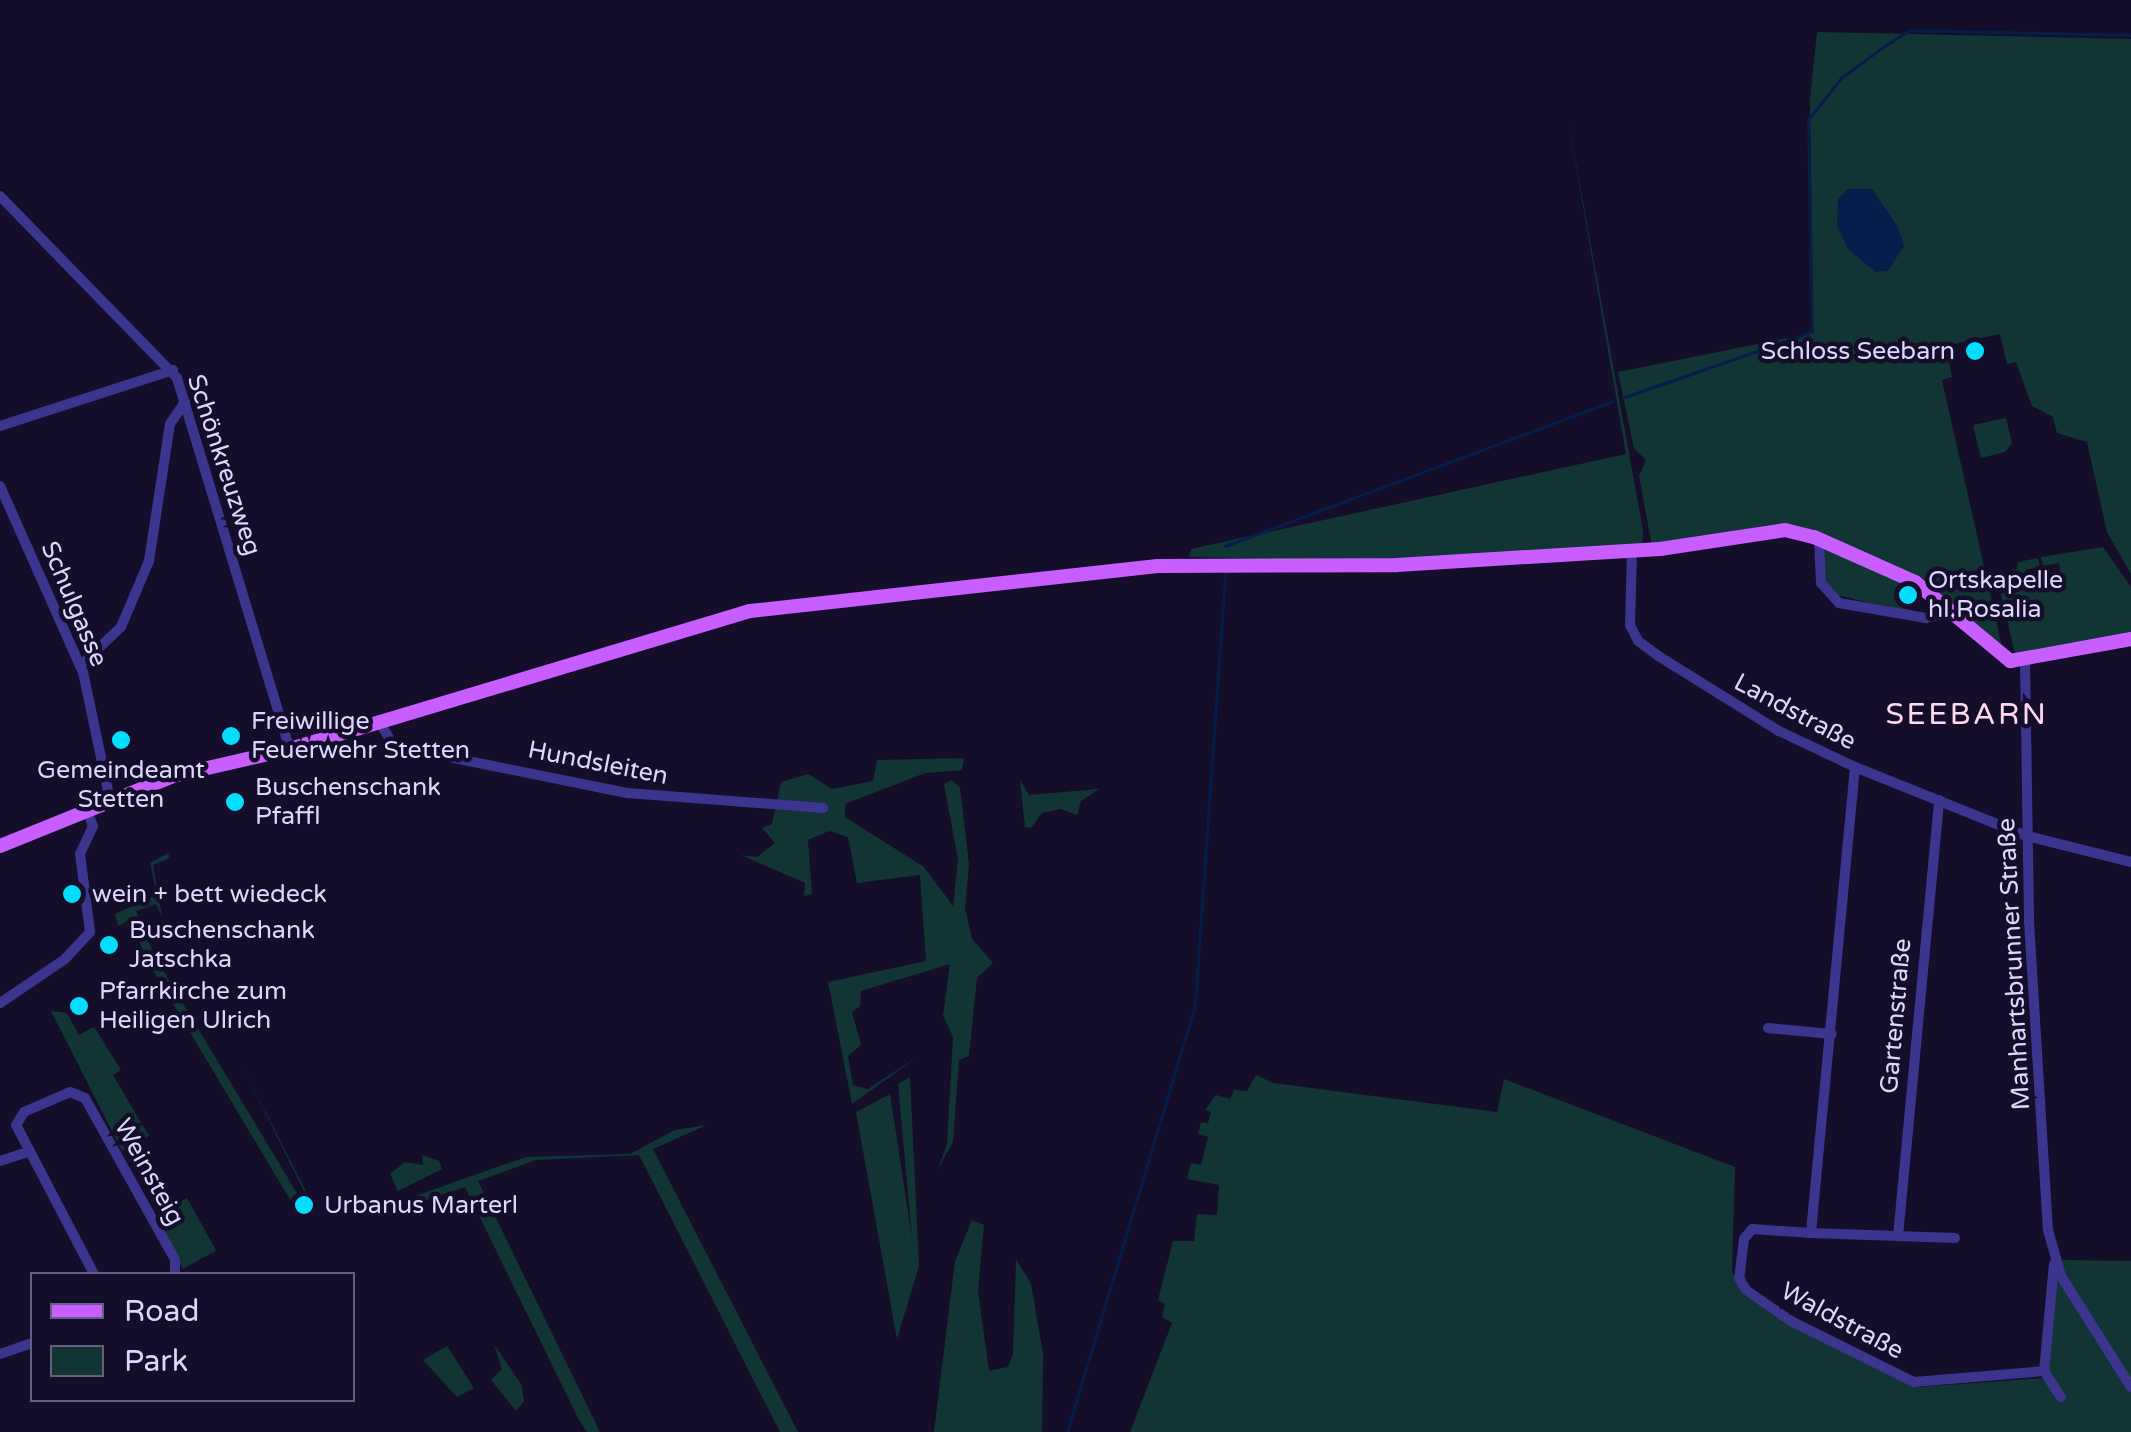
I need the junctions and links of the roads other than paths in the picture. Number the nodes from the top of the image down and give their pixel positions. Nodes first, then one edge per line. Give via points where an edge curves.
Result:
1 (0, 196) edge
2 (173, 370) junction
3 (185, 402) junction
4 (0, 426) edge
5 (0, 486) edge
6 (1819, 539) junction
7 (1632, 550) junction
8 (1952, 611) junction
9 (2131, 639) edge
10 (2025, 662) junction
11 (80, 666) junction
12 (380, 723) junction
13 (290, 750) junction
14 (1855, 767) junction
15 (110, 800) junction
16 (1939, 800) junction
17 (824, 808) dead end
18 (87, 810) junction
19 (2027, 836) junction
20 (0, 846) edge
21 (2131, 862) edge
22 (0, 1003) edge
23 (1768, 1028) dead end
24 (1832, 1034) junction
25 (24, 1152) junction
26 (0, 1161) edge
27 (1811, 1233) junction
28 (1898, 1236) junction
29 (1955, 1238) dead end
30 (2054, 1263) junction
31 (93, 1272) edge
32 (175, 1272) edge
33 (30, 1344) edge
34 (0, 1354) edge
35 (2044, 1371) junction
36 (2131, 1387) edge
37 (2061, 1398) dead end

1 - 2 street, Schönkreuzweg
2 - 3 street, Schönkreuzweg
2 - 4 street
3 - 11 street via 170,424 149,560 121,627
3 - 13 street, Schönkreuzweg
5 - 11 street, Schulgasse
6 - 7 main road via 1779,530
6 - 8 main road via 1915,582
6 - 8 street via 1819,579 1839,603 1926,618
7 - 12 main road via 1397,565 1158,566 800,602 630,645
7 - 14 street, Landstraße via 1630,619 1642,646 1779,731
8 - 10 main road via 2000,657
9 - 10 main road
10 - 19 street, Manhartsbrunner Straße
11 - 15 street, Schulgasse
12 - 13 main road
12 - 17 street, Hundsleiten via 394,746 628,793
13 - 15 main road via 183,773
14 - 16 street, Landstraße
14 - 24 street
15 - 18 main road
16 - 19 street, Landstraße
16 - 28 street, Gartenstraße
18 - 20 main road
18 - 22 street via 93,826 80,854 90,932 60,963
19 - 21 street, Landstraße
19 - 30 street, Manhartsbrunner Straße
23 - 24 street
24 - 27 street
25 - 26 street
25 - 31 street
25 - 32 street, Weinsteig via 16,1125 24,1112 78,1092
27 - 28 street, Waldstraße
27 - 35 street, Waldstraße via 1763,1226 1744,1238 1739,1278 1791,1322 1914,1382
28 - 29 street, Waldstraße
30 - 35 street, Manhartsbrunner Straße
30 - 36 street, Manhartsbrunner Straße
33 - 34 street
35 - 37 street

